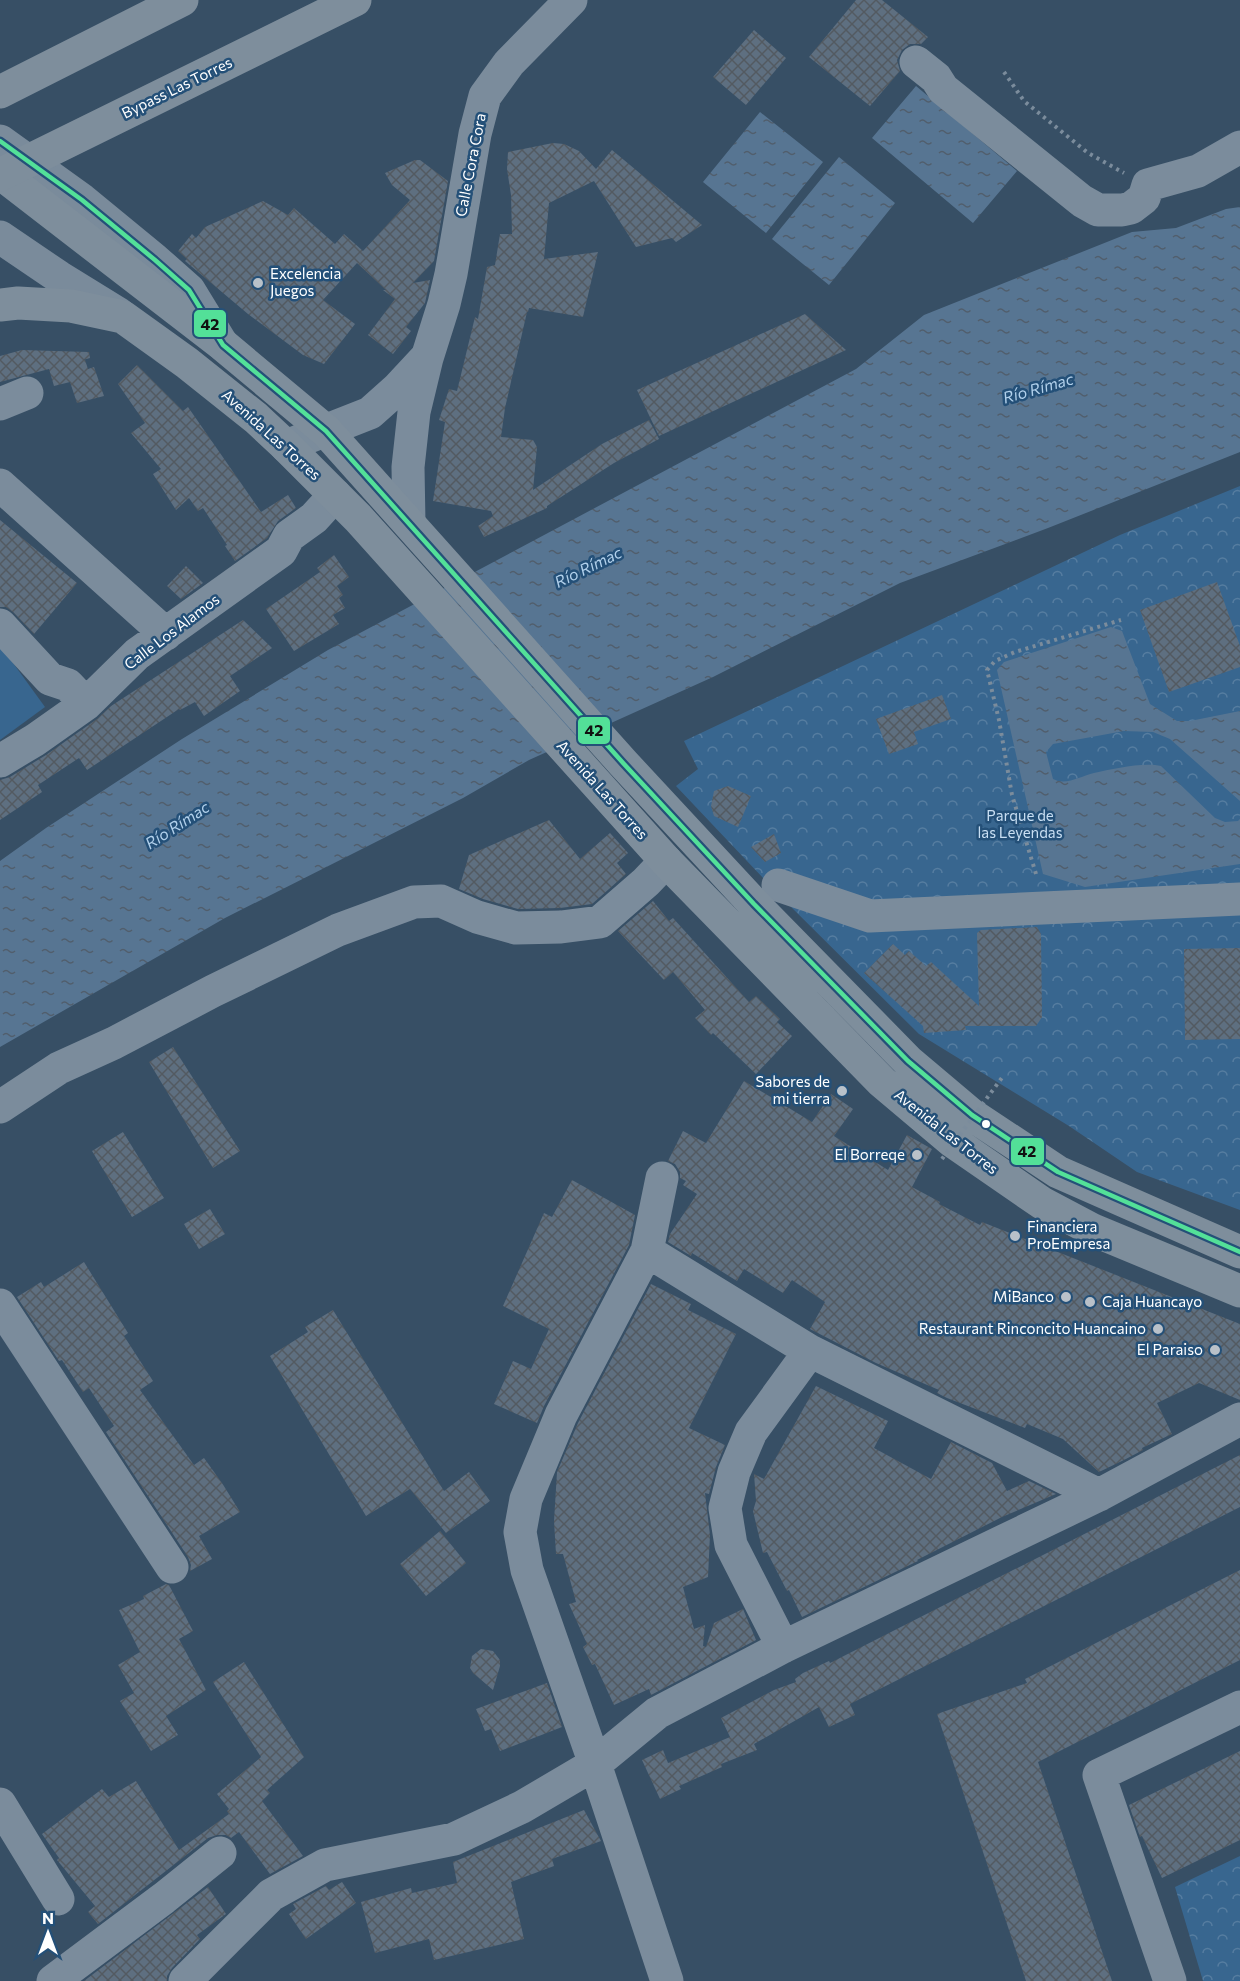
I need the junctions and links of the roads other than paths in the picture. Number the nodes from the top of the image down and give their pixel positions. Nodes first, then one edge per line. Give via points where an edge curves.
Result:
1 (182, 0) edge
2 (355, 0) edge
3 (571, 0) edge
4 (916, 62) dead end
5 (0, 92) edge
6 (0, 141) edge
7 (1240, 147) edge
8 (0, 174) edge
9 (0, 237) edge
10 (0, 305) edge
11 (123, 316) junction
12 (223, 345) junction
13 (427, 358) junction
14 (326, 431) junction
15 (286, 446) junction
16 (0, 485) edge
17 (335, 495) junction
18 (414, 529) junction
19 (0, 625) edge
20 (166, 634) junction
21 (86, 704) junction
22 (0, 760) edge
23 (666, 861) junction
24 (778, 885) dead end
25 (1240, 899) edge
26 (0, 1107) edge
27 (662, 1178) dead end
28 (647, 1251) junction
29 (1240, 1252) edge
30 (1240, 1291) edge
31 (0, 1305) edge
32 (810, 1351) junction
33 (1240, 1419) edge
34 (1099, 1495) junction
35 (172, 1567) dead end
36 (783, 1647) junction
37 (1240, 1707) edge
38 (595, 1764) junction
39 (0, 1804) edge
40 (220, 1853) dead end
41 (58, 1899) dead end
42 (53, 1981) edge
43 (185, 1981) edge
44 (667, 1981) edge
45 (1170, 1981) edge

1 - 5 highway
2 - 8 highway, Bypass Las Torres, bridge
3 - 13 street, Calle Cora Cora via 509,63 485,96 451,274
4 - 7 street via 943,89 1098,210 1131,208 1144,198 1148,185 1198,171
6 - 12 main road, Avenida Las Torres via 82,200 189,290
8 - 12 highway
9 - 11 main road, Avenida Las Torres
10 - 11 highway via 71,306
11 - 15 highway, Avenida Las Torres via 256,418
12 - 14 highway, Avenida Las Torres
13 - 14 street, Calle Cora Cora via 370,413
13 - 18 street, Calle Cora Cora via 414,412 408,467
14 - 15 street, Calle Cora Cora
14 - 18 highway, Avenida Las Torres
15 - 17 highway, Avenida Las Torres
16 - 20 street
17 - 20 street, Calle Los Alamos via 290,536 281,551
17 - 23 highway, Avenida Las Torres
18 - 29 highway, Avenida Las Torres via 624,764 908,1061 972,1115 1058,1172
19 - 21 street via 50,679 68,685
20 - 21 street, Calle Los Alamos via 137,654
21 - 22 street, Calle Los Alamos
23 - 26 street via 600,922 516,928 441,901 414,902 338,930 59,1068
23 - 30 highway, Avenida Las Torres via 882,1082 952,1141 1042,1203 1093,1230
24 - 25 street via 870,916
27 - 28 street
28 - 32 street
28 - 38 street via 561,1415 526,1499 520,1532 527,1570
31 - 35 street
32 - 34 street
32 - 36 street via 751,1432 734,1472 725,1508 731,1545
33 - 34 street
34 - 36 street
36 - 38 street via 657,1713
37 - 45 street via 1099,1775
38 - 43 street via 522,1807 454,1839 325,1865 271,1895
38 - 44 street
39 - 41 street
40 - 42 street

